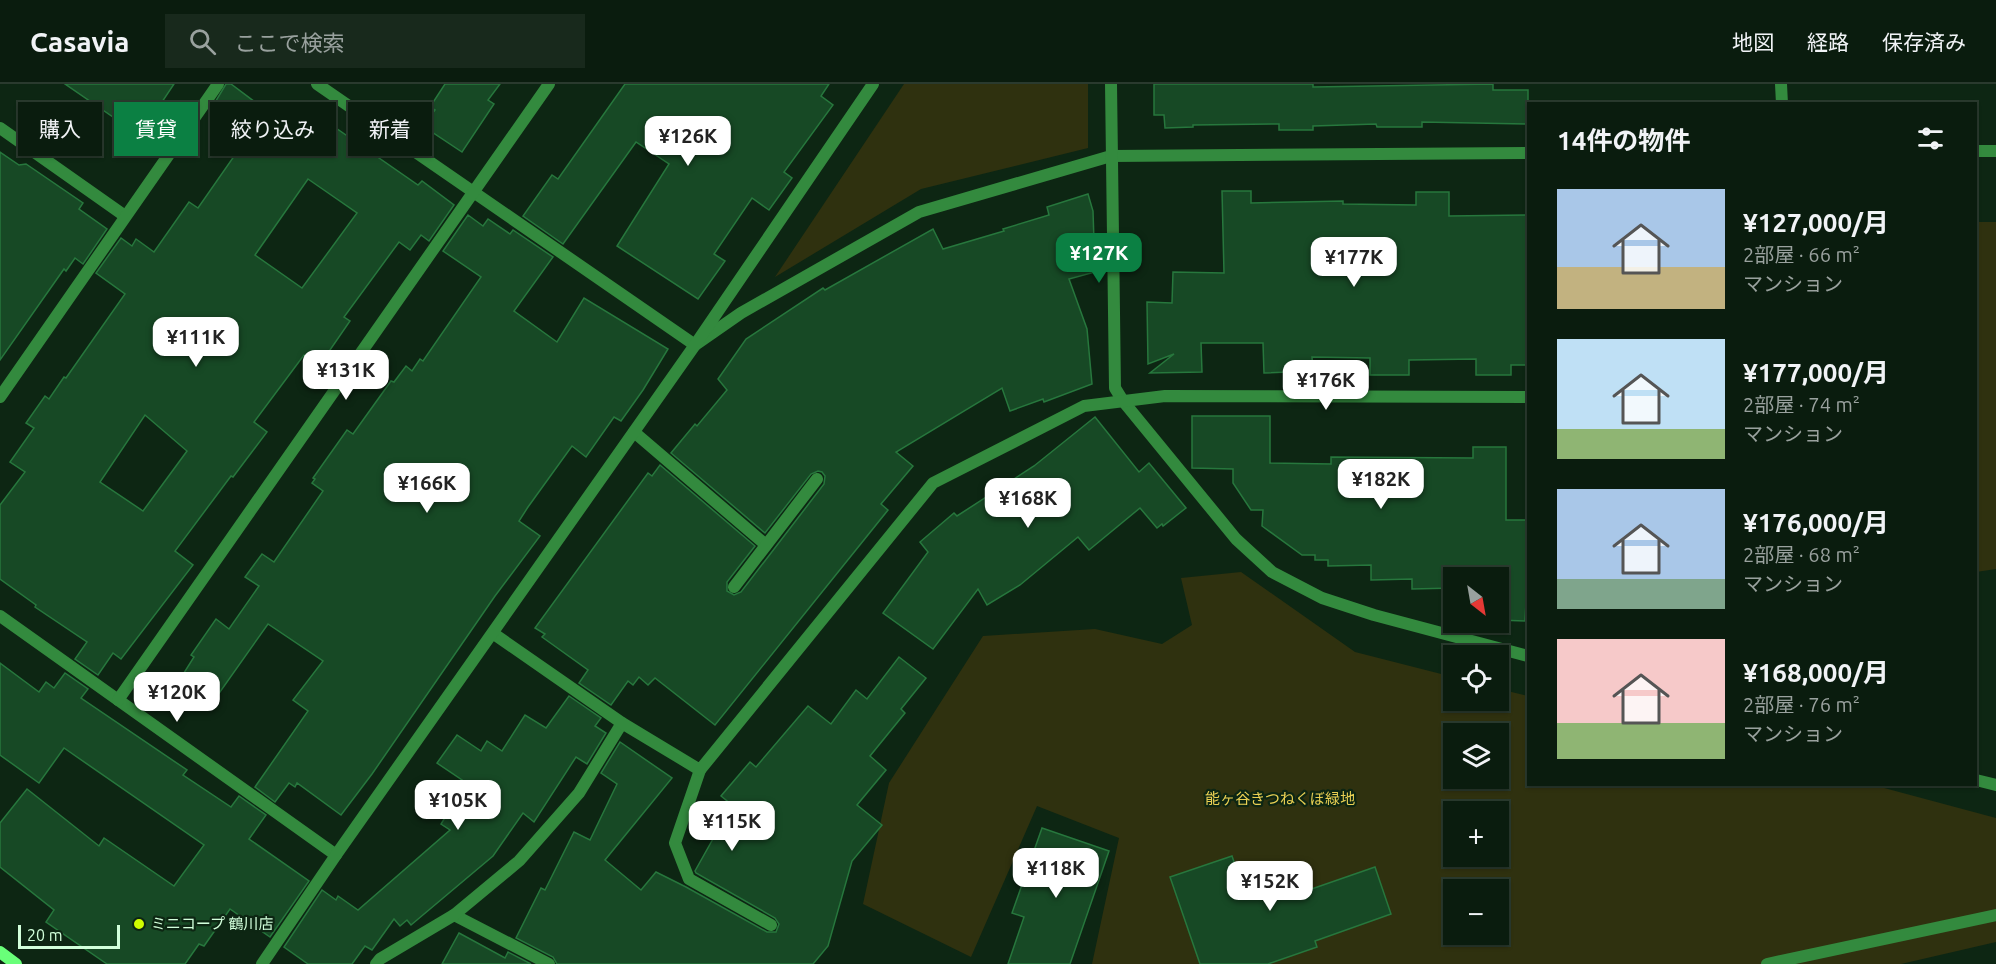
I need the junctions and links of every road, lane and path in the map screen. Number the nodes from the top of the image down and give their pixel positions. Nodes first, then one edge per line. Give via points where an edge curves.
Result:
1 (218, 84) edge
2 (317, 84) edge
3 (549, 84) edge
4 (873, 84) edge
5 (1111, 84) edge
6 (1782, 84) edge
7 (1782, 102) edge
8 (0, 128) edge
9 (1977, 151) edge
10 (1996, 151) edge
11 (1527, 153) edge
12 (1111, 156) junction
13 (473, 194) junction
14 (125, 216) junction
15 (695, 345) junction
16 (0, 397) edge
17 (1527, 397) edge
18 (1123, 401) junction
19 (634, 432) junction
20 (817, 479) dead end
21 (766, 545) junction
22 (734, 587) dead end
23 (0, 616) edge
24 (494, 633) junction
25 (1527, 656) edge
26 (118, 700) junction
27 (622, 723) junction
28 (700, 770) junction
29 (1977, 780) edge
30 (1996, 785) edge
31 (336, 855) junction
32 (454, 915) junction
33 (1996, 915) edge
34 (771, 925) dead end
35 (0, 952) edge
36 (16, 964) edge
37 (262, 964) edge
38 (376, 964) edge
39 (549, 964) edge
40 (1767, 964) edge

1 - 14 street
2 - 13 street
3 - 13 street
4 - 15 street
5 - 12 street
6 - 7 street
8 - 14 street
9 - 10 street
11 - 12 street
12 - 15 street via 919,212 741,313
12 - 18 street via 1115,388
13 - 15 street
13 - 26 street
14 - 16 street
15 - 19 street
17 - 18 street via 1165,396
18 - 25 street via 1236,539 1272,572 1322,598
18 - 28 street via 1084,406 933,483
19 - 21 street
19 - 24 street
20 - 21 street
21 - 22 street
23 - 26 street
24 - 27 street
24 - 31 street
26 - 31 street
27 - 28 street
27 - 32 street via 579,793 519,861
28 - 34 street via 675,843 688,879
29 - 30 street
31 - 37 street
32 - 38 street
32 - 39 street
33 - 40 street
35 - 36 main road

